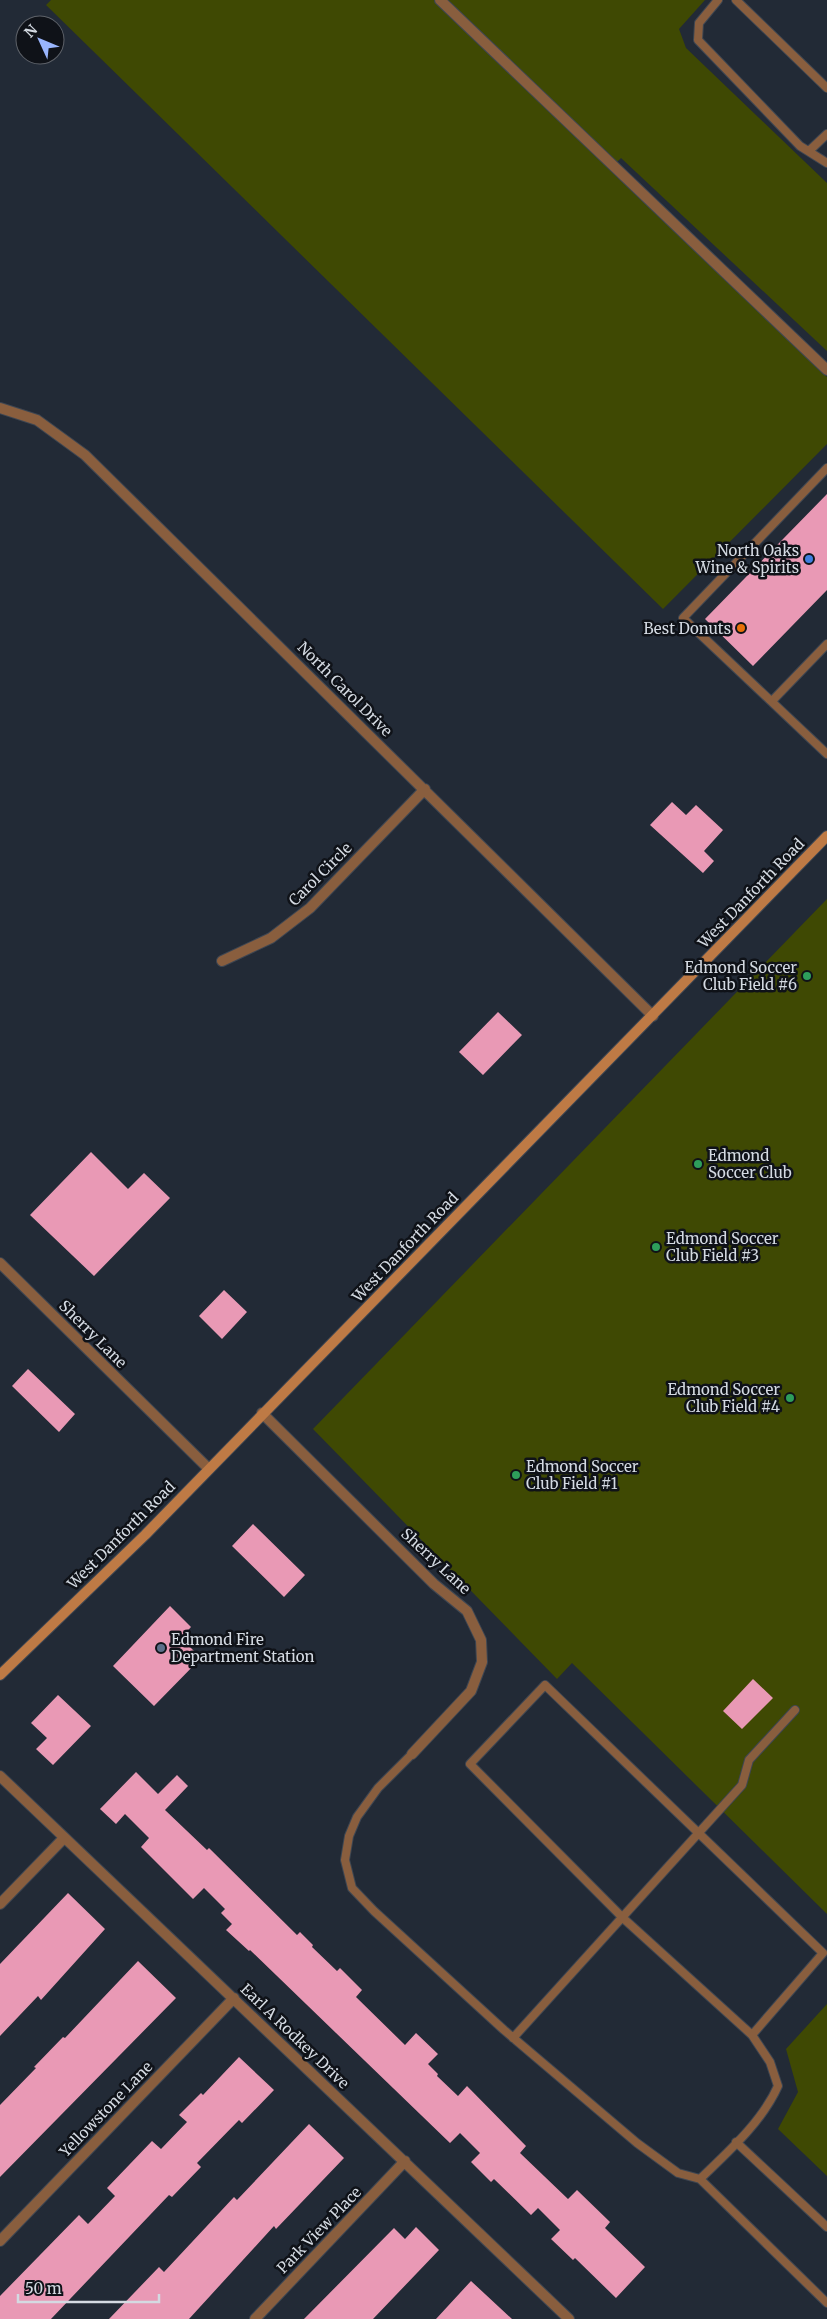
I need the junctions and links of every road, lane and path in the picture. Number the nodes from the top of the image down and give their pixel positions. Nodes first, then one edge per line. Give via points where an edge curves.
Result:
1 (440, 0) edge
2 (718, 0) edge
3 (736, 0) edge
4 (827, 88) edge
5 (827, 134) edge
6 (809, 152) junction
7 (827, 163) edge
8 (827, 370) edge
9 (0, 408) edge
10 (827, 468) edge
11 (827, 644) edge
12 (772, 701) junction
13 (827, 754) edge
14 (425, 789) junction
15 (827, 836) edge
16 (222, 961) dead end
17 (653, 1016) junction
18 (0, 1263) edge
19 (262, 1413) junction
20 (208, 1468) junction
21 (0, 1675) edge
22 (795, 1710) dead end
23 (412, 1754) joint
24 (0, 1776) edge
25 (698, 1834) junction
26 (64, 1838) junction
27 (0, 1904) edge
28 (623, 1918) junction
29 (234, 1998) junction
30 (752, 2035) junction
31 (513, 2038) junction
32 (736, 2142) junction
33 (405, 2161) junction
34 (700, 2179) junction
35 (827, 2227) edge
36 (0, 2241) edge
37 (827, 2303) edge
38 (255, 2319) edge
39 (568, 2319) edge

1 - 8 street
2 - 6 lane via 699,23 698,40
3 - 4 lane
5 - 6 lane
6 - 7 lane
9 - 14 street, North Carol Drive via 37,420 85,455
10 - 12 lane via 683,618
11 - 12 lane
12 - 13 lane
14 - 16 street, Carol Circle via 310,908 272,938
14 - 17 street, North Carol Drive
15 - 17 main road, West Danforth Road
17 - 19 main road, West Danforth Road
18 - 20 street, Sherry Lane
19 - 20 main road, West Danforth Road
19 - 23 street, Sherry Lane via 434,1584 467,1611 481,1640 482,1662 471,1692
20 - 21 main road, West Danforth Road via 145,1535
22 - 25 lane via 749,1760 742,1785
23 - 31 lane via 378,1788 356,1817 349,1836 346,1860 352,1888
24 - 26 street, Earl A Rodkey Drive
25 - 28 lane
25 - 28 lane via 545,1685 470,1764
25 - 30 lane via 823,1953
26 - 27 street
26 - 29 street, Earl A Rodkey Drive
28 - 30 lane
28 - 31 lane
29 - 33 street, Earl A Rodkey Drive
29 - 36 street, Yellowstone Lane
30 - 32 lane via 770,2062 778,2086 771,2102
31 - 34 lane via 637,2143 678,2173
32 - 34 lane
32 - 35 lane
33 - 38 street, Park View Place
33 - 39 street, Earl A Rodkey Drive
34 - 37 lane

